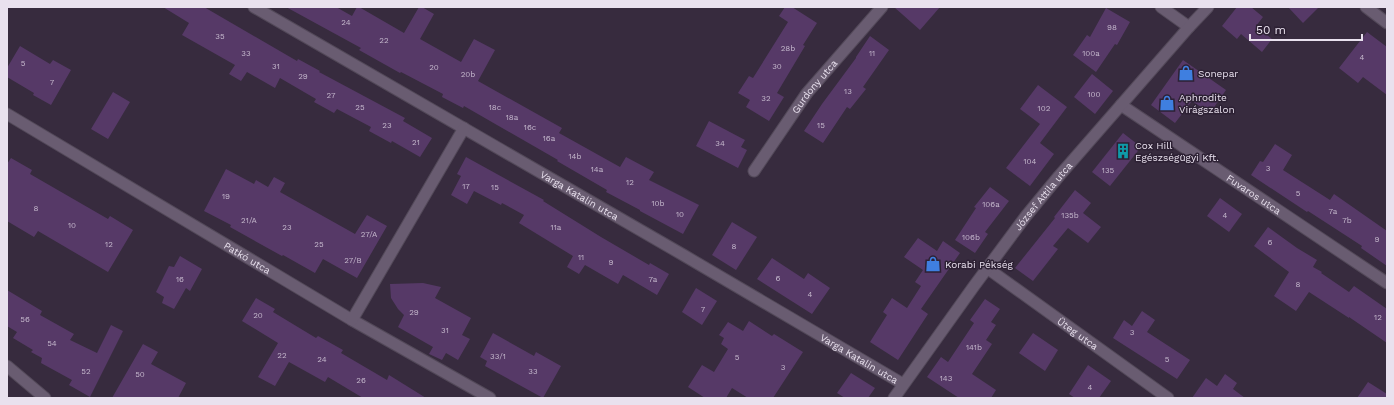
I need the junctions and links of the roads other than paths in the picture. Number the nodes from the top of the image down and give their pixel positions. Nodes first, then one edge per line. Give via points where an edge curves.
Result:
1 (254, 7) edge
2 (882, 7) edge
3 (1161, 7) edge
4 (1208, 7) edge
5 (1366, 7) edge
6 (1387, 23) edge
7 (1189, 26) junction
8 (1121, 104) junction
9 (7, 114) edge
10 (464, 128) junction
11 (754, 171) dead end
12 (988, 268) junction
13 (1387, 283) edge
14 (352, 320) junction
15 (7, 366) edge
16 (903, 384) junction
17 (45, 398) edge
18 (490, 398) edge
19 (894, 398) edge
20 (1168, 398) edge

1 - 10 street, Varga Katalin utca
2 - 11 street, Gurdony utca via 807,93
3 - 7 street
4 - 7 street, József Attila utca
5 - 6 street
7 - 8 street, József Attila utca
8 - 12 street, József Attila utca via 1026,216
8 - 13 street, Fuvaros utca
9 - 14 street, Patkó utca
10 - 14 street
10 - 16 street, Varga Katalin utca
12 - 16 street, József Attila utca
12 - 20 street, Üteg utca
14 - 18 street, Patkó utca
15 - 17 street
16 - 19 street, József Attila utca

